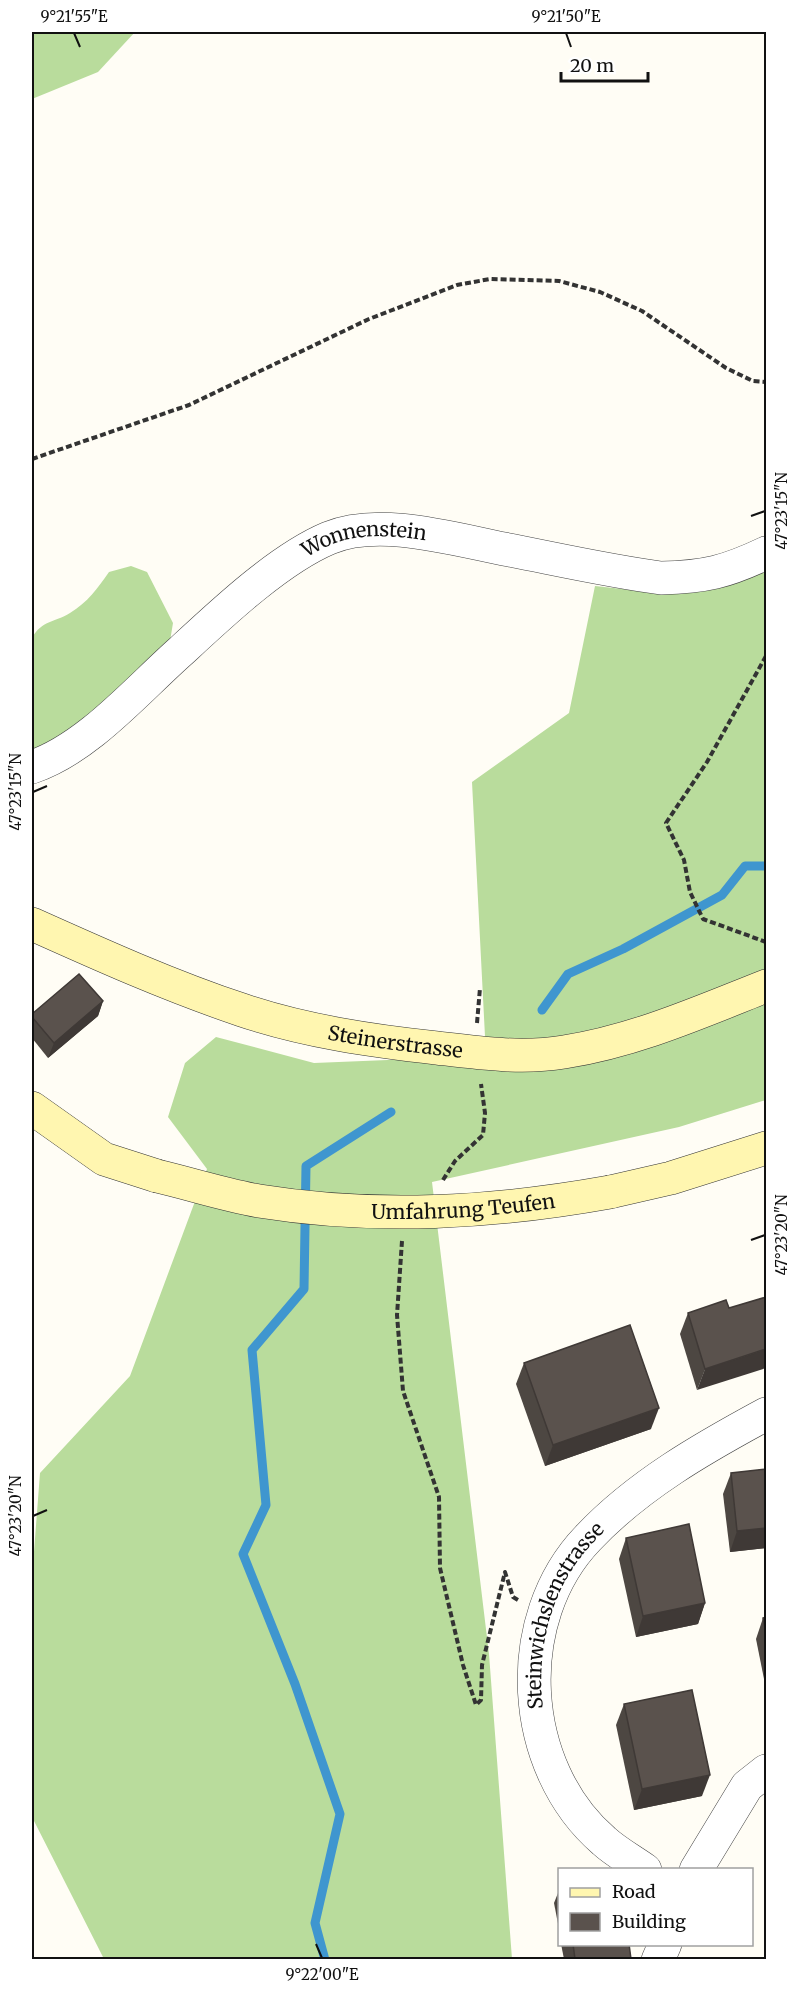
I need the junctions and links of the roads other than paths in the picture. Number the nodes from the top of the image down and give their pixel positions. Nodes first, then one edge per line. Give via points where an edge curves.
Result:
1 (766, 553) edge
2 (32, 767) edge
3 (32, 924) edge
4 (766, 986) edge
5 (32, 1108) edge
6 (32, 1132) edge
7 (766, 1148) edge
8 (104, 1159) junction
9 (766, 1414) edge
10 (766, 1771) edge
11 (644, 1868) edge
12 (697, 1868) edge

1 - 2 street, Wonnenstein via 729,570 698,577 661,578 426,533 371,530 332,537 277,570 83,739
3 - 4 main road, Steinerstrasse via 143,973 243,1010 327,1032 476,1053 562,1053 608,1044
5 - 8 main road
6 - 8 main road
7 - 8 main road, Umfahrung Teufen, bridge via 671,1178 545,1204 406,1214 258,1201
9 - 11 street, Steinwichslenstrasse via 700,1450 630,1500 587,1538 562,1571 543,1612 532,1674 547,1757 573,1804 603,1840
10 - 12 street via 747,1786

